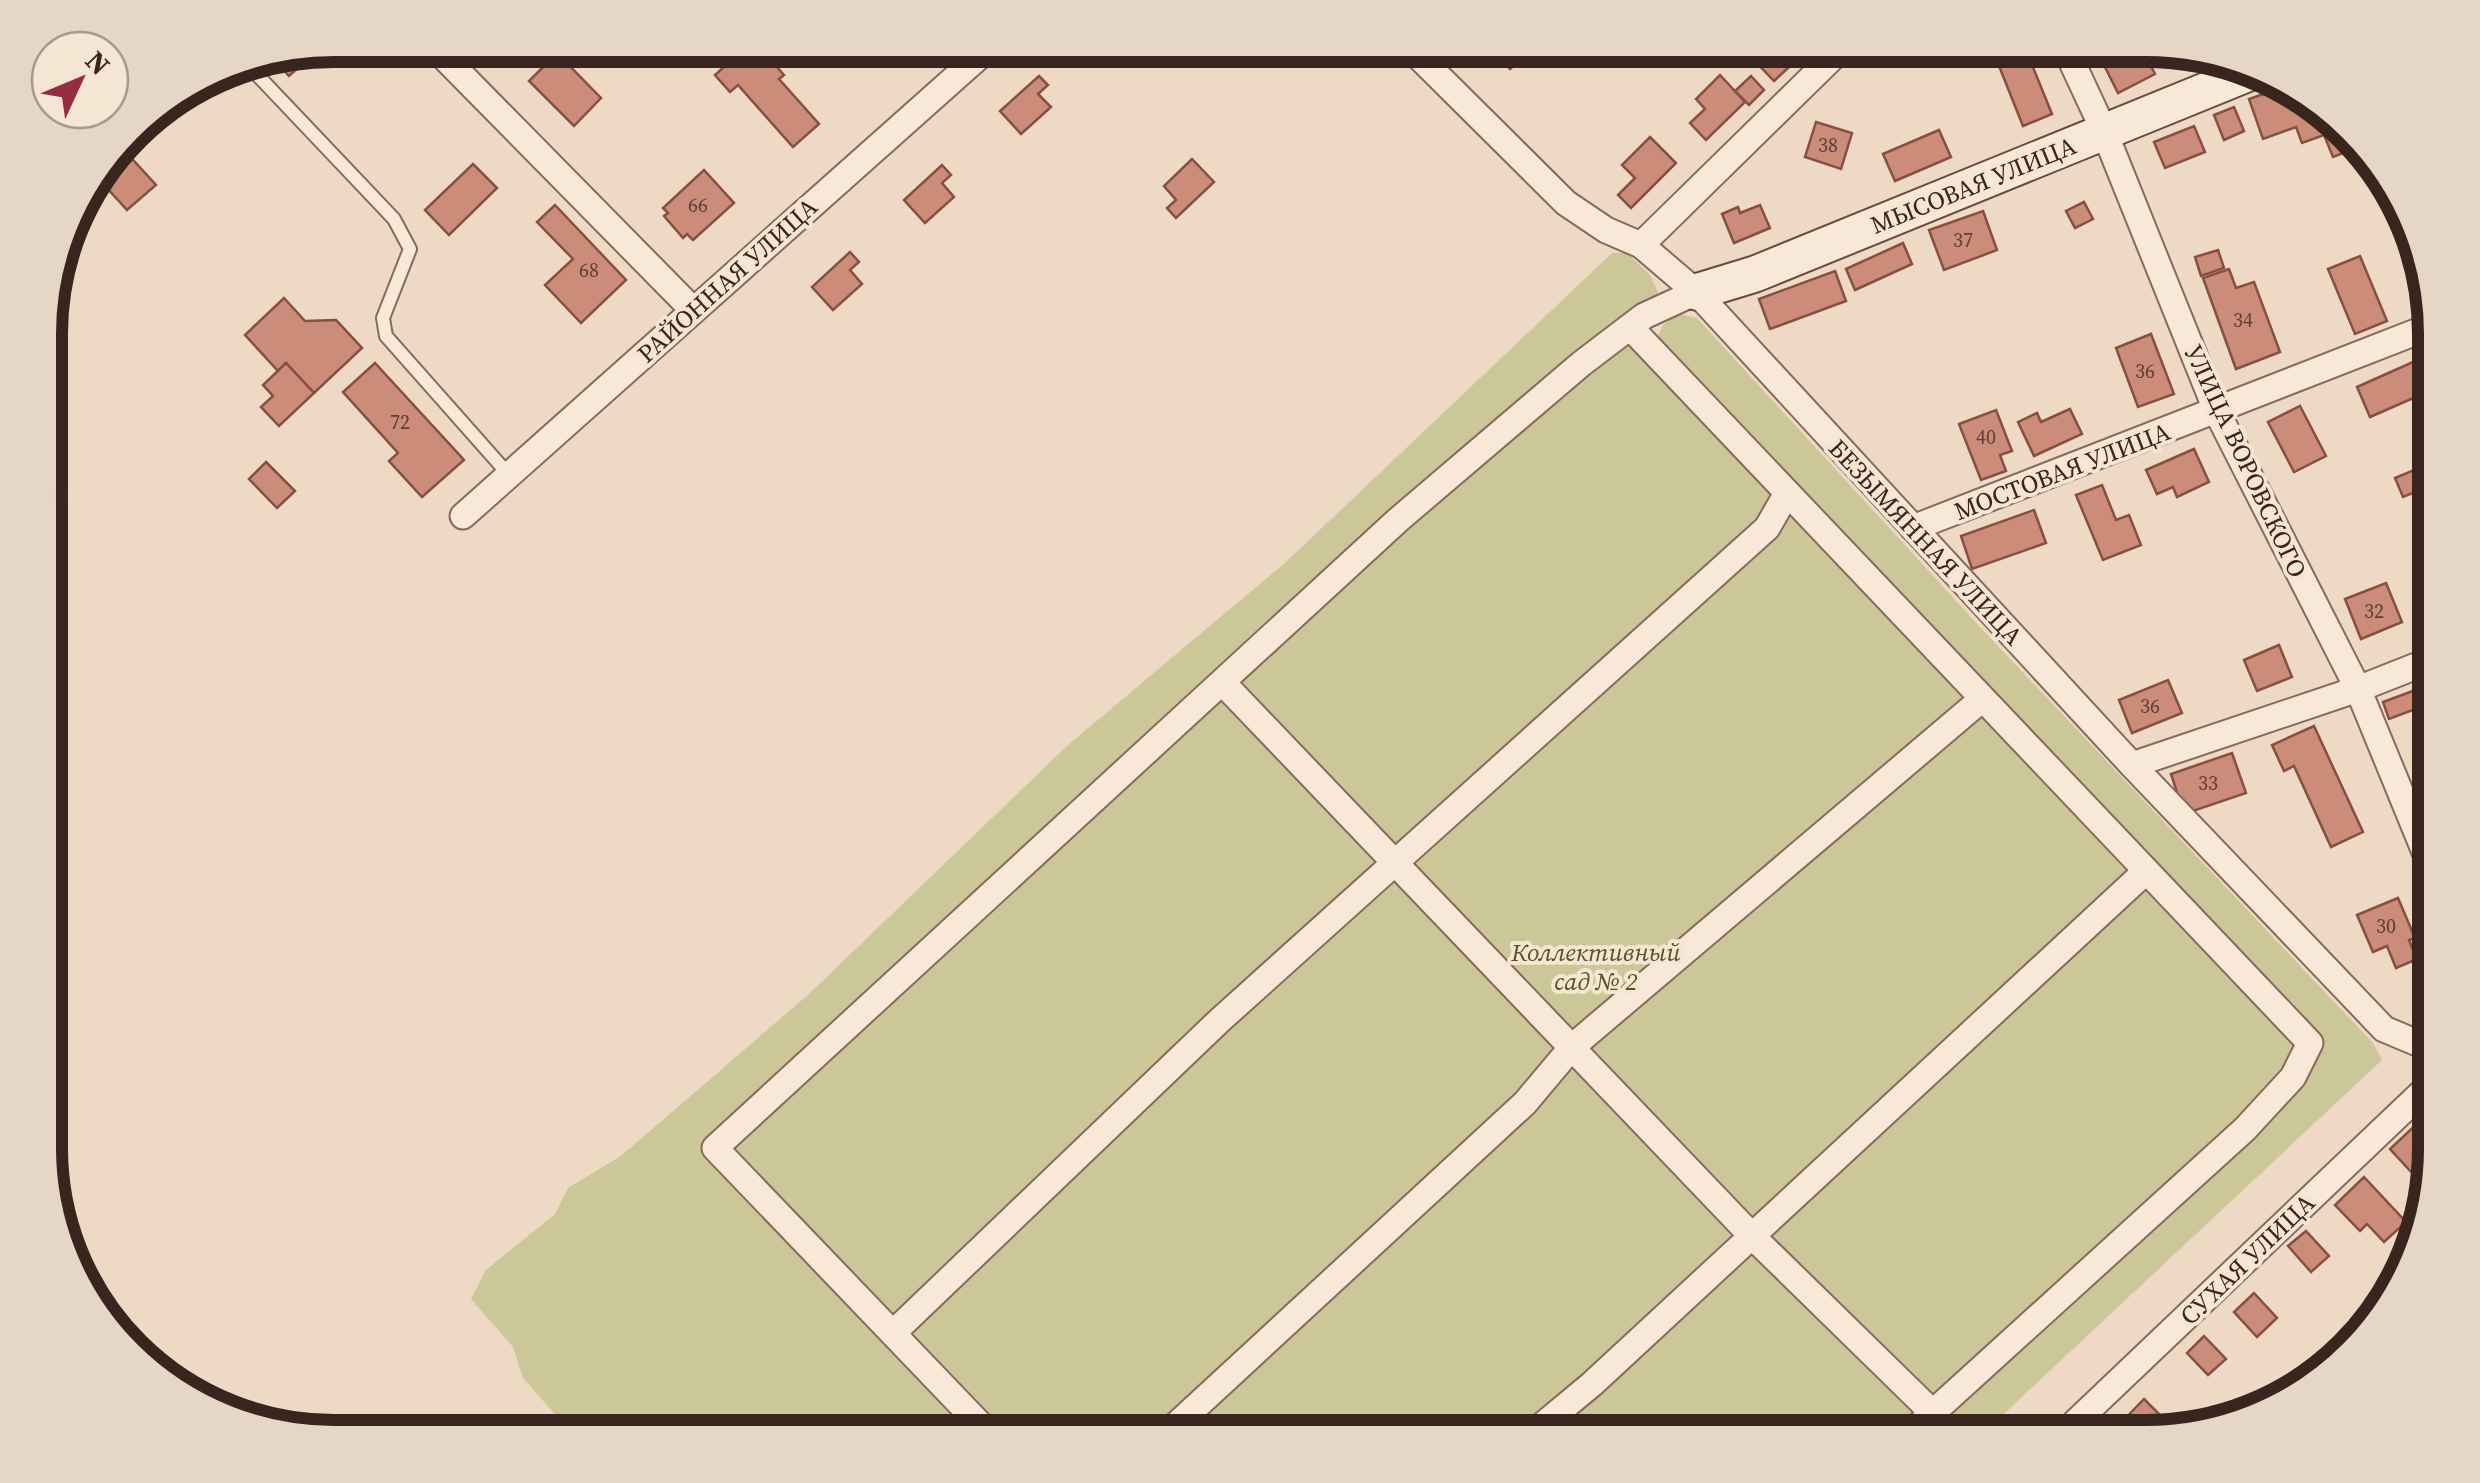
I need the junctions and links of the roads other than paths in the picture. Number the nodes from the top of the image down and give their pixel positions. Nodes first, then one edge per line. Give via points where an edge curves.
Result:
1 (449, 62) edge
2 (973, 62) edge
3 (1428, 62) edge
4 (1827, 62) edge
5 (2072, 62) edge
6 (257, 74) edge
7 (2236, 78) edge
8 (2104, 131) junction
9 (1640, 245) junction
10 (1696, 292) junction
11 (693, 310) junction
12 (1630, 327) junction
13 (2417, 332) edge
14 (2217, 412) junction
15 (508, 475) junction
16 (1786, 495) junction
17 (463, 516) dead end
18 (1913, 528) junction
19 (2417, 665) edge
20 (1223, 683) junction
21 (2358, 690) junction
22 (1981, 700) junction
23 (2132, 765) junction
24 (2417, 833) edge
25 (1394, 864) junction
26 (2144, 872) junction
27 (2417, 1043) edge
28 (1572, 1047) junction
29 (2417, 1097) edge
30 (1751, 1236) junction
31 (893, 1333) junction
32 (1933, 1412) junction
33 (977, 1420) edge
34 (1182, 1420) edge
35 (1549, 1420) edge
36 (1925, 1420) edge
37 (2079, 1420) edge

1 - 11 street
2 - 11 street, РАЙОННАЯ УЛИЦА
3 - 9 street, БЕЗЫМЯННАЯ УЛИЦА via 1566,203
4 - 9 street
5 - 8 street, УЛИЦА ВОРОВСКОГО
6 - 15 lane via 394,218 410,249 383,318 386,336
7 - 8 street, МЫСОВАЯ УЛИЦА
8 - 10 street, МЫСОВАЯ УЛИЦА via 1756,274
8 - 14 street, УЛИЦА ВОРОВСКОГО
9 - 10 street, БЕЗЫМЯННАЯ УЛИЦА
10 - 12 street
10 - 18 street, БЕЗЫМЯННАЯ УЛИЦА
11 - 15 street, РАЙОННАЯ УЛИЦА
12 - 16 street
12 - 20 street via 1412,508
13 - 14 street, МОСТОВАЯ УЛИЦА
14 - 18 street, МОСТОВАЯ УЛИЦА
14 - 21 street, УЛИЦА ВОРОВСКОГО
15 - 17 street, РАЙОННАЯ УЛИЦА
16 - 22 street
16 - 25 street via 1767,528
18 - 23 street, БЕЗЫМЯННАЯ УЛИЦА
19 - 21 street
20 - 25 street
20 - 31 street via 715,1148
21 - 23 street
21 - 24 street, УЛИЦА ВОРОВСКОГО
22 - 26 street
22 - 28 street
23 - 27 street, БЕЗЫМЯННАЯ УЛИЦА via 2384,1028
25 - 28 street
25 - 31 street
26 - 30 street
26 - 32 street via 2310,1049 2245,1130
28 - 30 street
28 - 34 street via 1525,1103
29 - 37 street, СУХАЯ УЛИЦА
30 - 32 street
30 - 35 street
31 - 33 street
32 - 36 street

